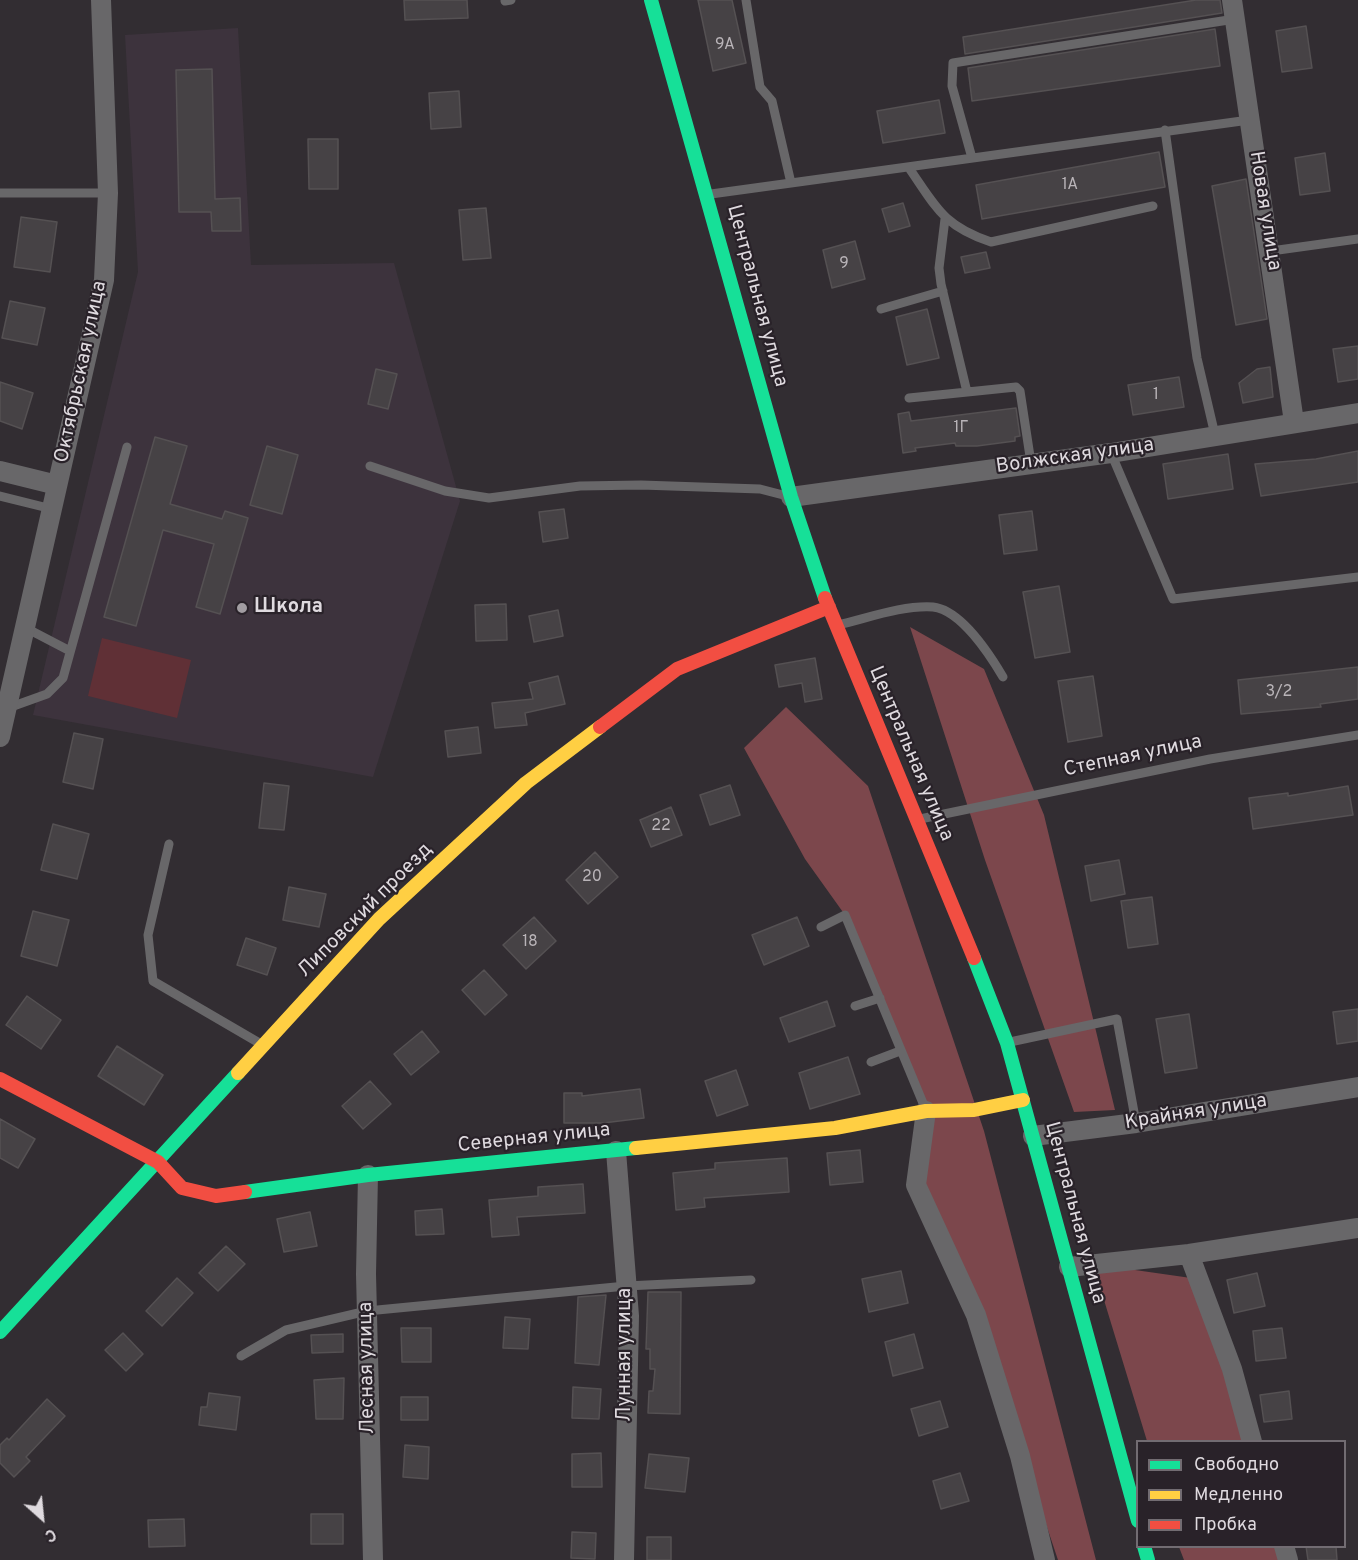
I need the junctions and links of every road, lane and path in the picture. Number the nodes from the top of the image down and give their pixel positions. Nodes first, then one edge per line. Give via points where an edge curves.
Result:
1 (100, 0) edge
2 (511, 0) edge
3 (651, 0) edge
4 (746, 0) edge
5 (505, 1) edge
6 (1233, 10) edge
7 (1249, 120) junction
8 (1165, 130) junction
9 (972, 158) junction
10 (909, 168) junction
11 (791, 183) junction
12 (0, 193) edge
13 (108, 193) junction
14 (708, 194) junction
15 (1153, 206) dead end
16 (945, 219) junction
17 (1358, 239) edge
18 (1271, 252) junction
19 (943, 291) junction
20 (880, 309) dead end
21 (968, 392) junction
22 (909, 398) dead end
23 (1358, 413) edge
24 (1294, 422) junction
25 (1215, 435) junction
26 (127, 447) dead end
27 (1111, 453) junction
28 (1031, 463) junction
29 (370, 466) dead end
30 (0, 471) edge
31 (57, 485) junction
32 (0, 496) edge
33 (791, 497) junction
34 (52, 509) junction
35 (1358, 577) edge
36 (829, 607) junction
37 (835, 626) junction
38 (24, 627) junction
39 (69, 651) junction
40 (1003, 677) dead end
41 (6, 708) junction
42 (1358, 735) edge
43 (0, 736) edge
44 (917, 820) junction
45 (169, 844) dead end
46 (821, 927) dead end
47 (880, 998) junction
48 (855, 1006) dead end
49 (1007, 1043) junction
50 (263, 1045) junction
51 (900, 1051) junction
52 (871, 1062) dead end
53 (0, 1079) edge
54 (1358, 1087) edge
55 (1023, 1100) junction
56 (926, 1111) junction
57 (1136, 1123) junction
58 (1033, 1136) junction
59 (616, 1151) junction
60 (158, 1162) junction
61 (368, 1175) junction
62 (1358, 1228) edge
63 (1189, 1254) junction
64 (1069, 1267) junction
65 (751, 1280) dead end
66 (626, 1286) junction
67 (367, 1311) junction
68 (0, 1332) edge
69 (241, 1356) dead end
70 (1251, 1440) edge
71 (1136, 1517) edge
72 (374, 1560) edge
73 (624, 1560) edge
74 (1045, 1560) edge

1 - 13 street, Октябрьская улица
2 - 5 lane
3 - 14 street, Центральная улица
4 - 11 lane via 760,87 772,101
6 - 7 street, Новая улица
6 - 9 lane via 953,63 952,86
7 - 8 lane
7 - 18 street, Новая улица
8 - 9 lane
8 - 25 lane via 1197,357
9 - 10 lane
10 - 11 lane
10 - 16 lane
11 - 14 lane
12 - 13 lane
13 - 31 street, Октябрьская улица via 104,280
14 - 33 street, Центральная улица
15 - 16 lane via 991,242
16 - 19 lane via 939,268
17 - 18 lane
18 - 24 street, Новая улица
19 - 20 lane
19 - 21 lane
21 - 22 lane
21 - 28 lane via 1016,387 1020,391
23 - 24 street, Волжская улица
24 - 25 street, Волжская улица
25 - 27 street, Волжская улица
26 - 39 lane
27 - 28 street, Волжская улица
27 - 35 lane via 1173,599
28 - 33 street, Волжская улица
29 - 33 lane via 445,491 489,498 580,486 641,485 760,489
30 - 31 street
31 - 34 street, Октябрьская улица
32 - 34 lane
33 - 36 street, Центральная улица
34 - 38 street, Октябрьская улица
36 - 37 street, Центральная улица
36 - 50 street, Липовский проезд via 677,669 526,783 380,919
37 - 40 lane via 935,607 963,623 990,654
37 - 44 street, Центральная улица
38 - 39 lane
38 - 41 street, Октябрьская улица
39 - 41 lane via 63,678 47,694
41 - 43 street, Октябрьская улица
42 - 44 lane, Степная улица via 1210,759
44 - 49 street, Центральная улица
45 - 50 lane via 148,935 153,981
46 - 47 lane via 844,915
47 - 48 lane
47 - 51 lane
49 - 55 street, Центральная улица
49 - 57 lane via 1117,1019
50 - 60 street, Липовский проезд
51 - 52 lane
51 - 56 lane
53 - 60 street, Северная улица
54 - 57 street, Крайняя улица
55 - 56 street, Северная улица via 974,1110
55 - 58 street, Центральная улица
56 - 59 street, Северная улица via 835,1128
56 - 74 street via 916,1185 976,1315 1020,1456
57 - 58 street, Крайняя улица
58 - 64 street, Центральная улица
59 - 61 street, Северная улица
59 - 66 street, Лунная улица
60 - 61 street, Северная улица via 183,1188 216,1196
60 - 68 street, Липовский проезд
61 - 67 street, Лесная улица
62 - 63 street
63 - 64 street
63 - 70 street via 1232,1369
64 - 71 street, Центральная улица
65 - 66 lane
66 - 67 lane
66 - 73 street, Лунная улица
67 - 69 lane via 286,1330
67 - 72 street, Лесная улица

